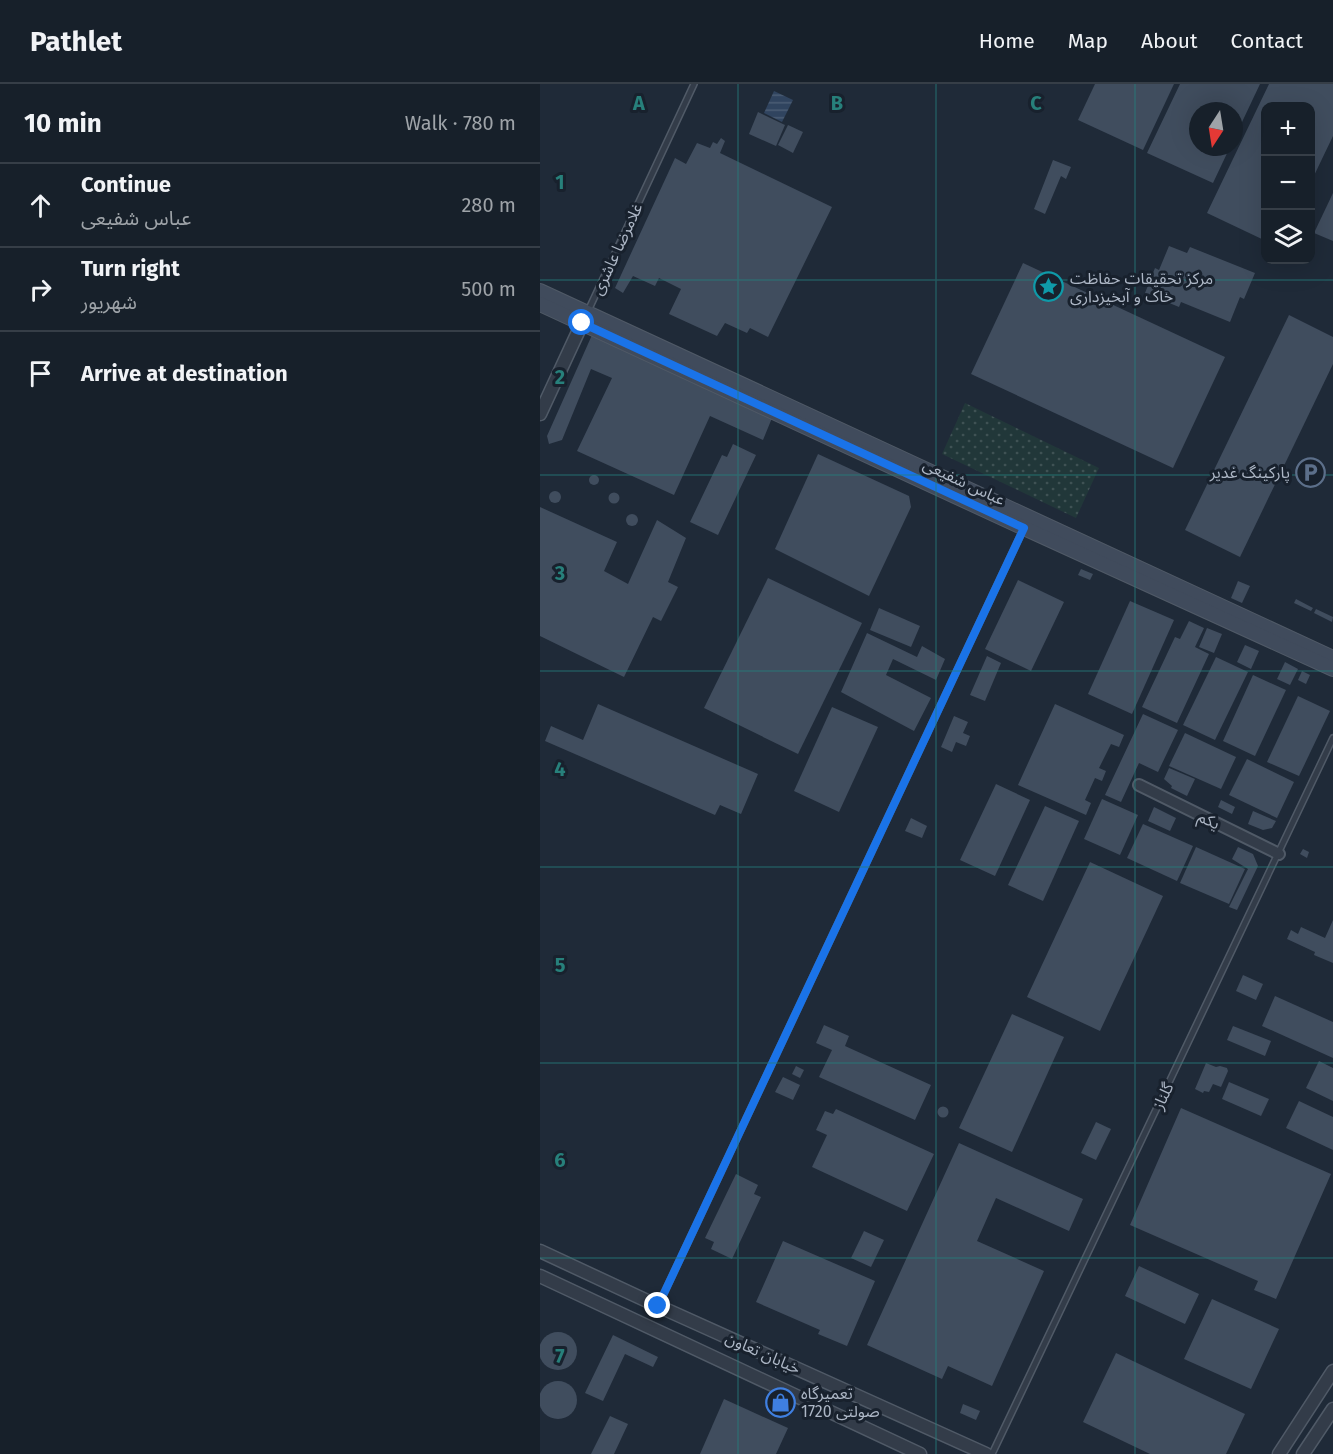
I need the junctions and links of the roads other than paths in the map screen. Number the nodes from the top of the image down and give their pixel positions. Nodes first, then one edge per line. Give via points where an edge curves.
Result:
1 (693, 84) edge
2 (540, 291) edge
3 (540, 304) edge
4 (584, 318) junction
5 (540, 414) edge
6 (1026, 523) junction
7 (1333, 658) edge
8 (1333, 669) edge
9 (1333, 738) edge
10 (1139, 785) dead end
11 (1279, 854) junction
12 (540, 1251) edge
13 (540, 1276) edge
14 (658, 1306) junction
15 (1333, 1371) edge
16 (1333, 1409) edge
17 (920, 1454) edge
18 (986, 1454) edge
19 (992, 1454) edge
20 (1279, 1454) edge
21 (1303, 1454) edge

1 - 4 lane, غلامرضا عاشری
2 - 4 main road
3 - 4 main road
4 - 5 street, غلامرضا عاشری
4 - 6 main road, عباس شفیعی
6 - 7 main road, عباس شفیعی
6 - 8 main road, عباس شفیعی
6 - 14 lane
9 - 11 lane, گلناز
10 - 11 street, یکم
11 - 19 lane, گلناز
12 - 14 street, خیابان تعاون
13 - 17 street, خیابان تعاون
14 - 18 street, خیابان تعاون
15 - 20 street
16 - 21 street

